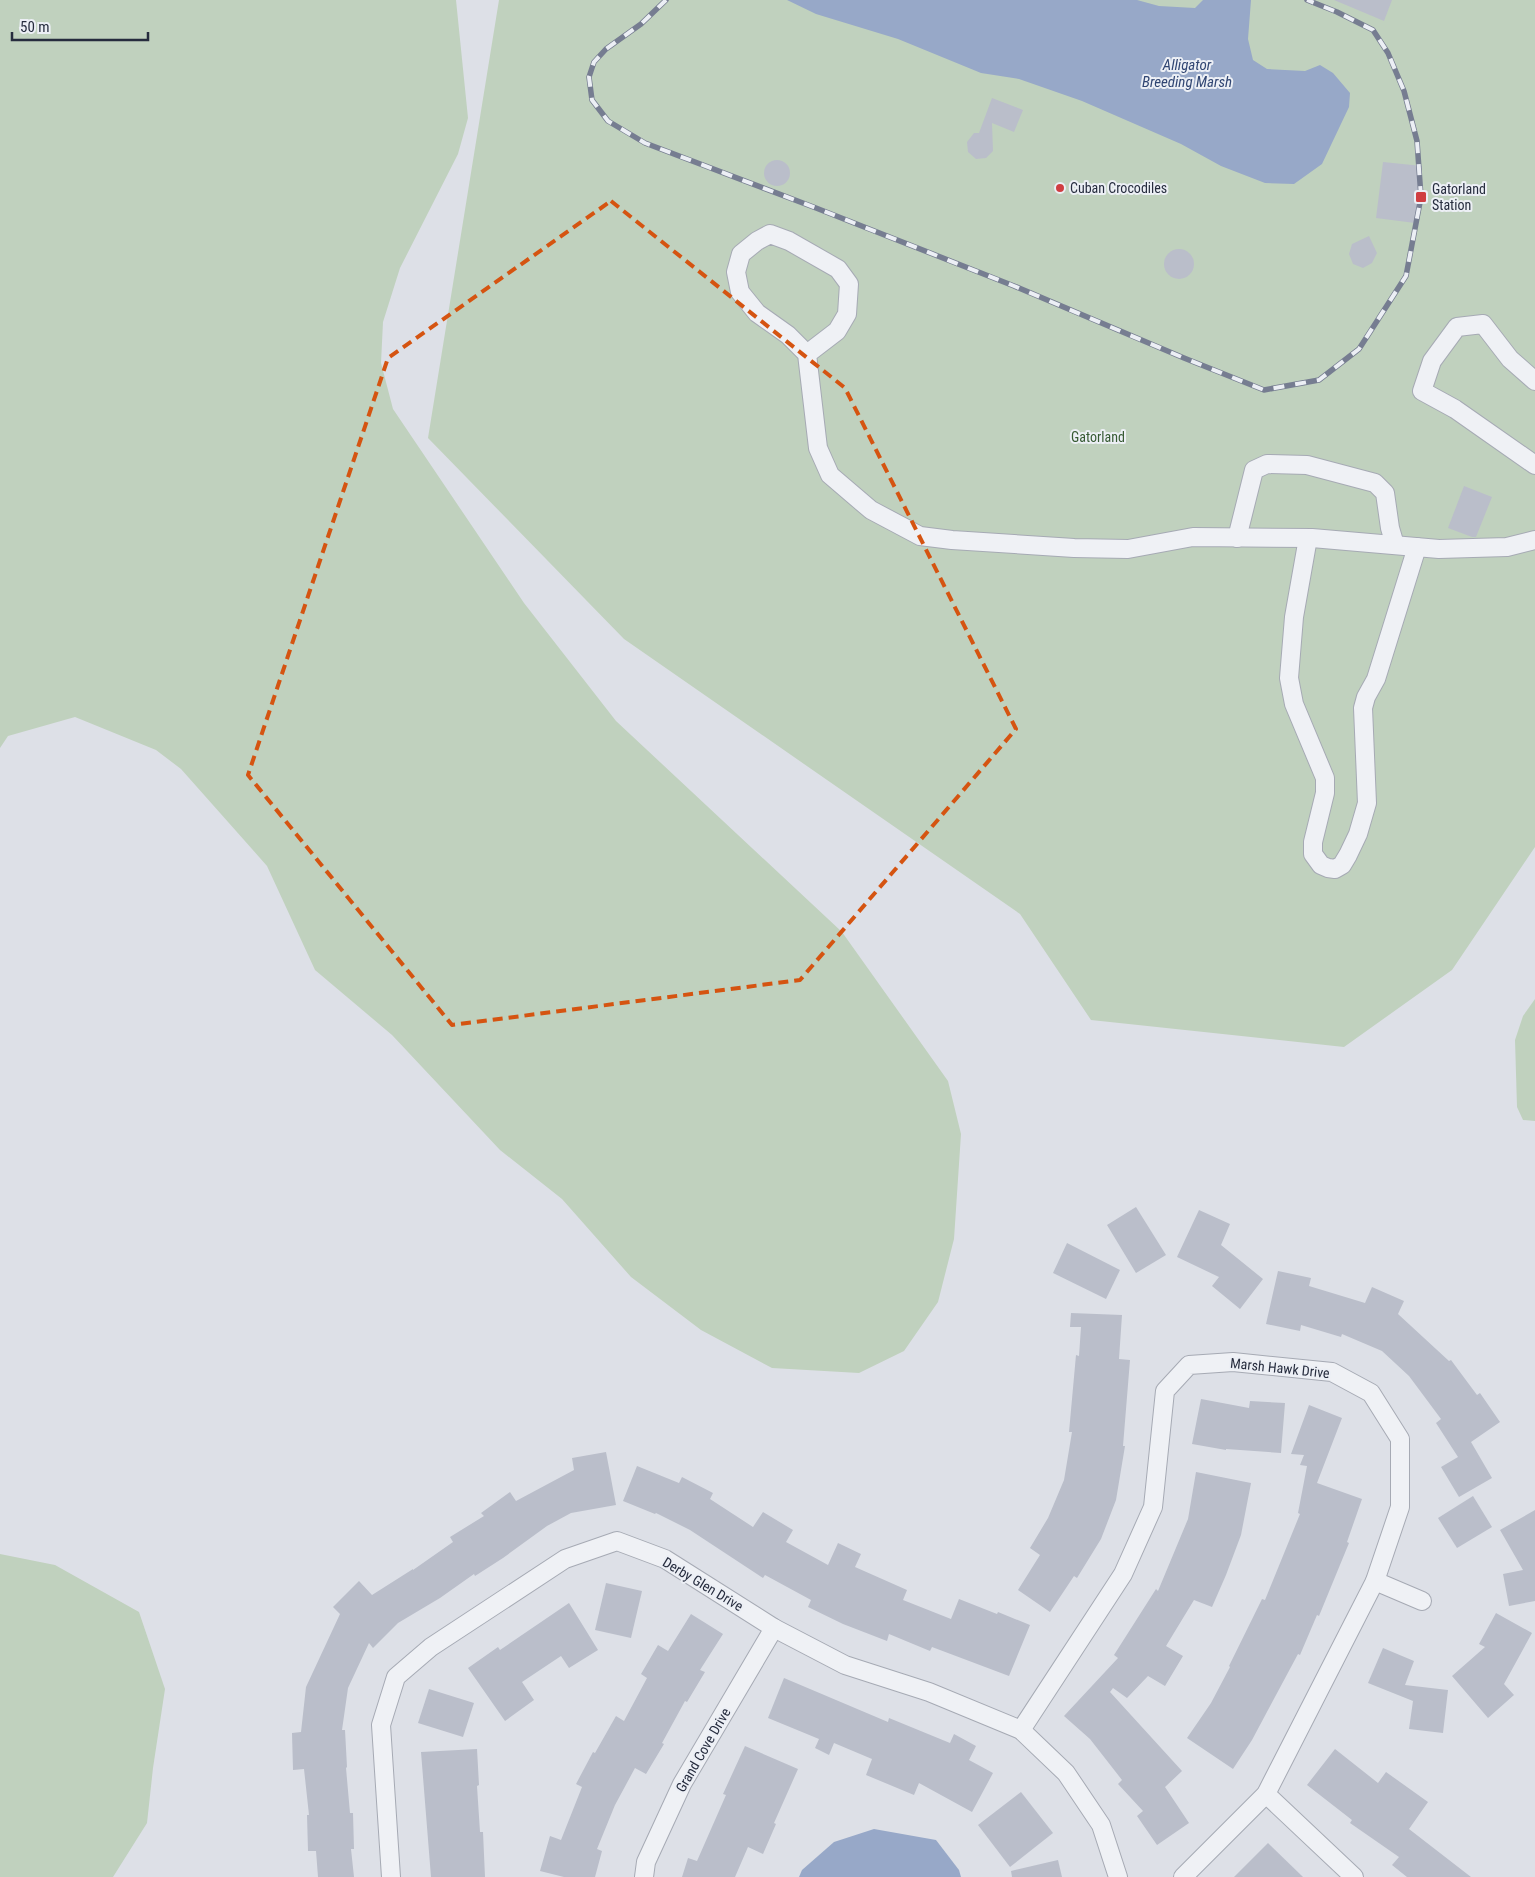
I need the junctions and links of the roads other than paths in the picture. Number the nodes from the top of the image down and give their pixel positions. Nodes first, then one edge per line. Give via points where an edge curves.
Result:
1 (807, 354) junction
2 (1535, 381) edge
3 (1535, 465) edge
4 (1237, 538) junction
5 (1308, 538) junction
6 (1535, 540) edge
7 (1395, 546) junction
8 (1417, 548) junction
9 (1375, 1581) junction
10 (1422, 1601) dead end
11 (774, 1628) junction
12 (1021, 1730) junction
13 (1266, 1794) junction
14 (391, 1877) edge
15 (644, 1877) edge
16 (1118, 1877) edge
17 (1183, 1877) edge
18 (1354, 1877) edge

1 - 1 street via 788,335 757,314 740,292 736,272 741,254 770,234 838,269 849,284 847,314 837,331
1 - 4 street via 818,448 830,475 871,510 920,536 1128,549 1193,537
2 - 3 street via 1510,359 1483,324 1457,327 1432,361 1422,391 1456,409
4 - 5 street
4 - 7 street via 1254,470 1267,464 1308,465 1375,483 1385,493
5 - 7 street
5 - 8 street via 1294,617 1289,678 1294,704 1325,778 1313,854 1321,865 1335,869 1348,855 1363,819 1367,803 1363,708 1376,679
6 - 8 street via 1507,547
7 - 8 street
9 - 10 street
9 - 12 street, Marsh Hawk Drive via 1400,1506 1400,1439 1371,1393 1332,1372 1233,1362 1189,1365 1164,1391 1153,1507 1123,1574
9 - 13 street, Marsh Hawk Drive
11 - 12 street, Derby Glen Drive via 845,1665 930,1692
11 - 14 street, Derby Glen Drive via 665,1559 617,1541 565,1559 431,1646 396,1678 381,1725
11 - 15 street, Grand Cove Drive via 682,1784 646,1862
12 - 16 street, Derby Glen Drive via 1066,1773 1101,1825
13 - 17 street, Marsh Hawk Drive
13 - 18 street

